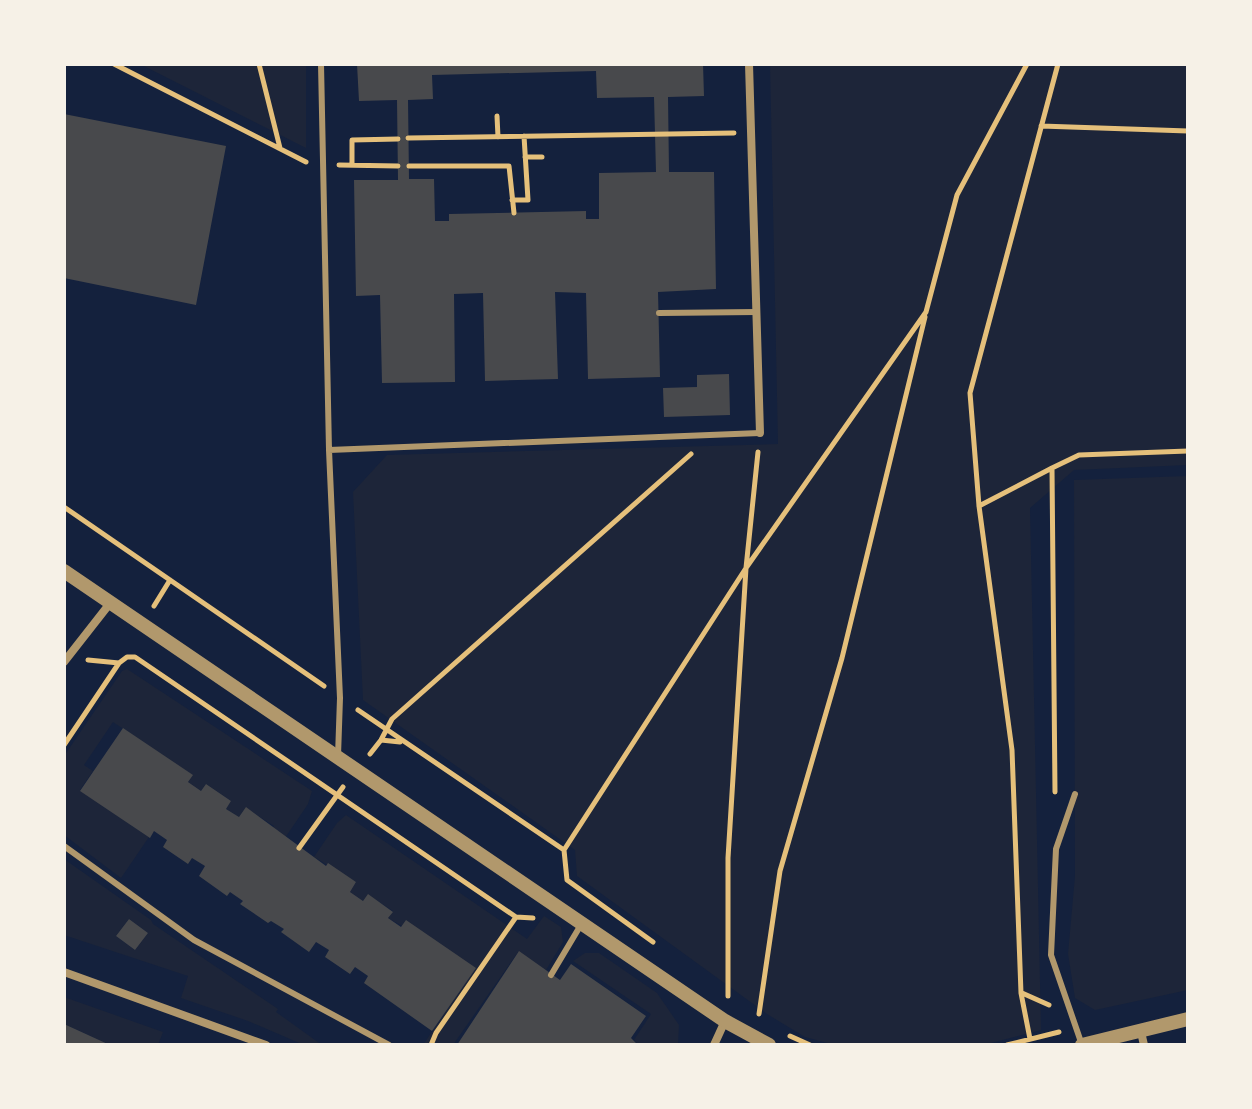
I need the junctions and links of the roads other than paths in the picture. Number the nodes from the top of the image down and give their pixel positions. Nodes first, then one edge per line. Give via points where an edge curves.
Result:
1 (321, 64) edge
2 (749, 64) edge
3 (756, 312) junction
4 (659, 313) dead end
5 (760, 433) joint
6 (329, 450) junction
7 (64, 571) edge
8 (111, 602) junction
9 (66, 660) edge
10 (338, 756) junction
11 (1075, 794) dead end
12 (64, 846) edge
13 (582, 923) junction
14 (64, 972) edge
15 (551, 975) dead end
16 (1188, 1019) edge
17 (725, 1021) junction
18 (1142, 1038) edge
19 (266, 1045) edge
20 (389, 1045) edge
21 (714, 1045) edge
22 (769, 1045) edge
23 (1082, 1045) edge

1 - 6 lane
2 - 3 street
3 - 4 lane
3 - 5 street
5 - 6 lane
6 - 10 lane
7 - 8 street
8 - 9 street
8 - 10 street
10 - 13 street
11 - 23 lane via 1056,849 1051,955
12 - 20 lane via 194,940
13 - 15 lane
13 - 17 street
14 - 19 street
16 - 18 street
17 - 21 street
17 - 22 street
18 - 23 street

